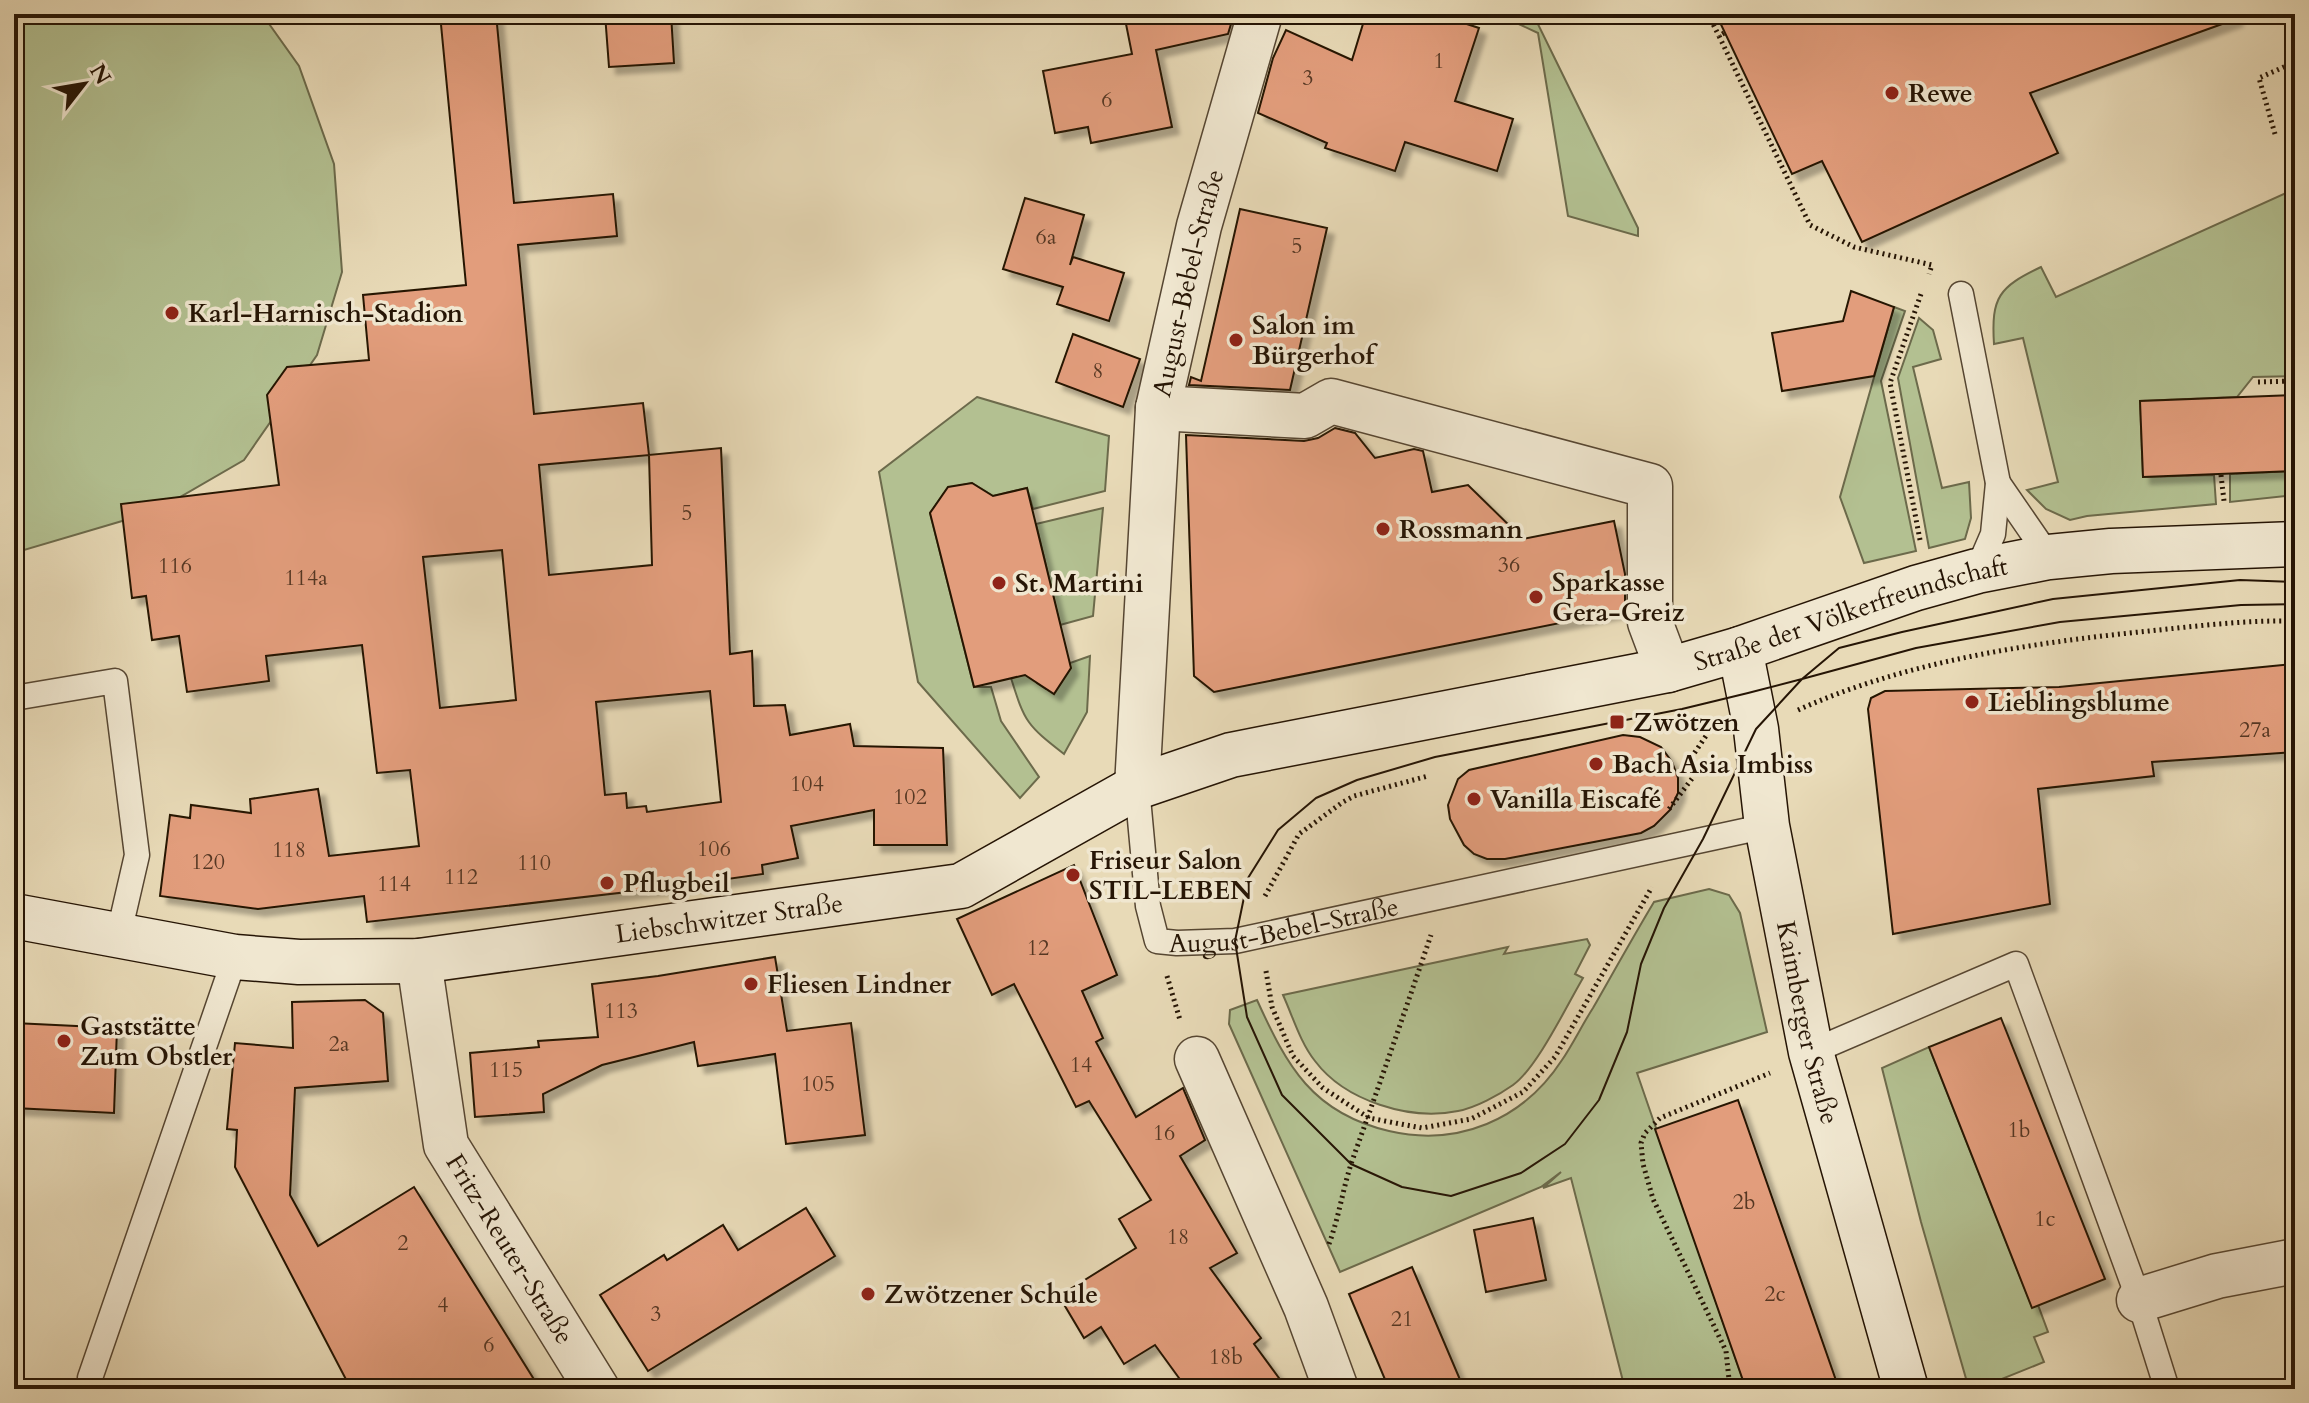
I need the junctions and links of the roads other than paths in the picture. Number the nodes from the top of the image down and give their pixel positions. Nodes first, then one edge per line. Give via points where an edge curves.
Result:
1 (1260, 14) edge
2 (1961, 294) dead end
3 (1158, 408) junction
4 (1998, 483) junction
5 (2295, 544) edge
6 (2049, 557) junction
7 (1977, 571) junction
8 (1740, 649) junction
9 (1668, 670) junction
10 (14, 698) edge
11 (1414, 721) joint
12 (1137, 787) junction
13 (1767, 826) junction
14 (14, 916) edge
15 (119, 933) junction
16 (235, 957) junction
17 (419, 961) junction
18 (1811, 1052) junction
19 (1197, 1059) road end
20 (2295, 1261) edge
21 (2139, 1300) junction
22 (91, 1389) edge
23 (597, 1389) edge
24 (1336, 1389) edge
25 (1906, 1389) edge
26 (2167, 1389) edge

1 - 3 main road, August-Bebel-Straße via 1199,226
2 - 4 lane
3 - 9 main road via 1305,416 1331,401 1650,486 1650,622
3 - 12 main road, August-Bebel-Straße
4 - 6 lane
4 - 7 lane via 1993,534
5 - 6 main road, Straße der Völkerfreundschaft
6 - 7 main road, Straße der Völkerfreundschaft
7 - 8 main road, Straße der Völkerfreundschaft
8 - 9 main road, Straße der Völkerfreundschaft
8 - 13 main road, Kaimberger Straße via 1734,727
9 - 11 main road, Straße der Völkerfreundschaft
10 - 15 lane via 115,681 137,855
11 - 12 main road, Liebschwitzer Straße via 1231,755
12 - 13 lane, August-Bebel-Straße via 1148,906 1157,941 1235,941
12 - 17 main road, Liebschwitzer Straße via 961,886
13 - 18 main road, Kaimberger Straße
14 - 15 main road, Liebschwitzer Straße
15 - 16 main road, Liebschwitzer Straße
16 - 17 main road, Liebschwitzer Straße
16 - 22 lane via 90,1378
17 - 23 main road, Fritz-Reuter-Straße via 446,1145
18 - 21 lane via 2016,964
18 - 25 main road, Kaimberger Straße
19 - 24 main road via 1306,1307
20 - 21 main road via 2217,1276
21 - 26 lane

